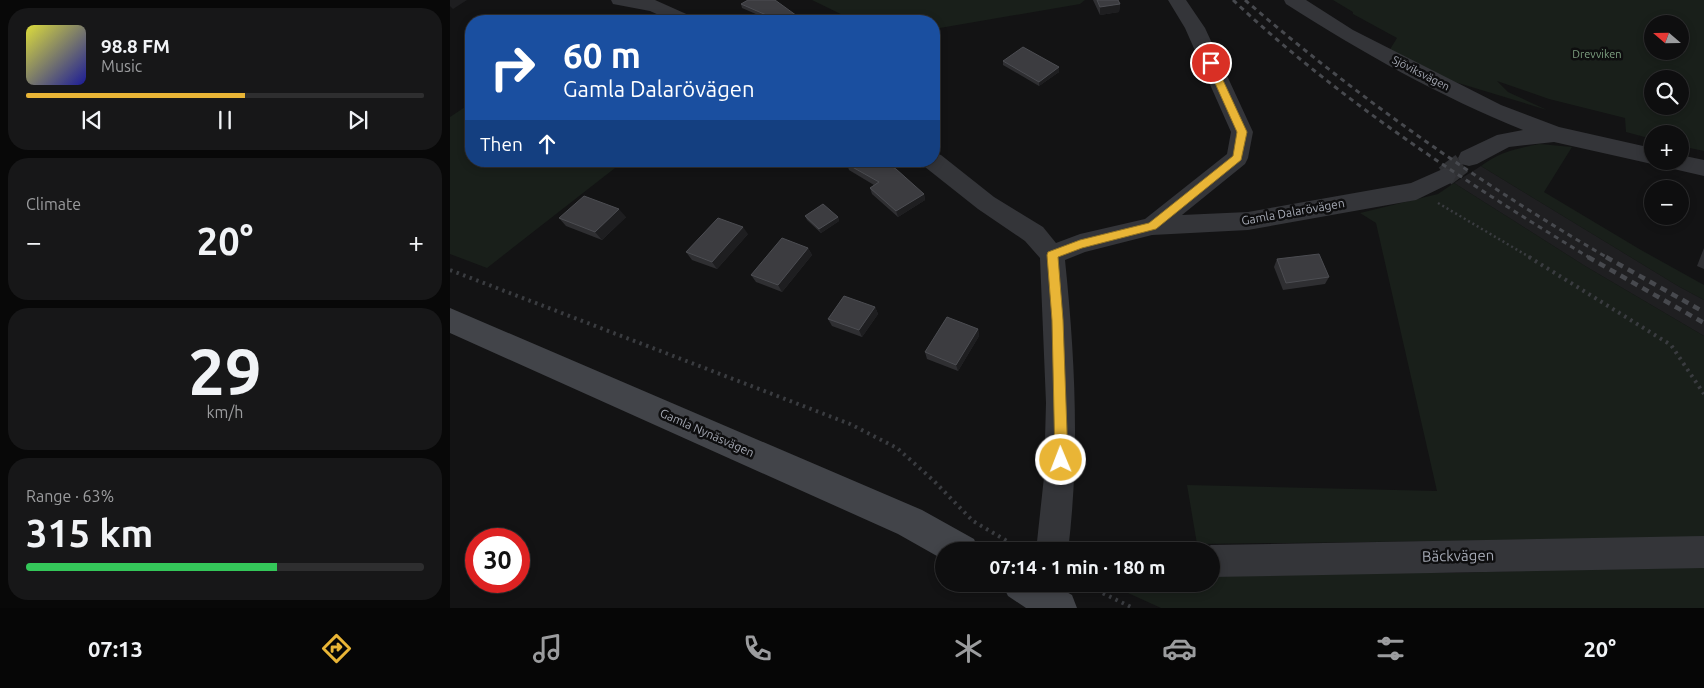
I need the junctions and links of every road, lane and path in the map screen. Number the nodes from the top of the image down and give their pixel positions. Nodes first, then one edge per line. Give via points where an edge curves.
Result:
1 (620, 0) edge
2 (1177, 0) edge
3 (1293, 0) edge
4 (657, 3) edge
5 (676, 15) edge
6 (1554, 134) junction
7 (1644, 154) edge
8 (1469, 158) tunnel mouth
9 (1689, 164) edge
10 (940, 167) edge
11 (1704, 168) edge
12 (1445, 176) tunnel mouth
13 (1416, 190) junction
14 (1152, 226) junction
15 (1052, 255) junction
16 (450, 270) edge
17 (450, 320) edge
18 (1704, 394) edge
19 (946, 542) edge
20 (1029, 542) edge
21 (1053, 542) edge
22 (1704, 552) edge
23 (1220, 561) edge
24 (1100, 592) edge
25 (1133, 608) edge

1 - 4 street
2 - 14 street via 1195,28 1242,132 1237,158
3 - 6 street, Sjöviksvägen via 1346,34 1493,110
4 - 5 street
6 - 7 street
6 - 8 street via 1505,140
9 - 11 street
10 - 15 street via 986,203 1034,234
12 - 13 street, Gamla Dalarövägen
13 - 14 street, Gamla Dalarövägen via 1248,221
13 - 18 path via 1671,345
14 - 15 street, Gamla Dalarövägen via 1080,244
15 - 21 street via 1058,320 1061,460 1058,519
16 - 20 path via 850,424 896,448 973,521
17 - 19 street, Gamla Nynäsvägen via 910,522
22 - 23 street, Bäckvägen
24 - 25 path

